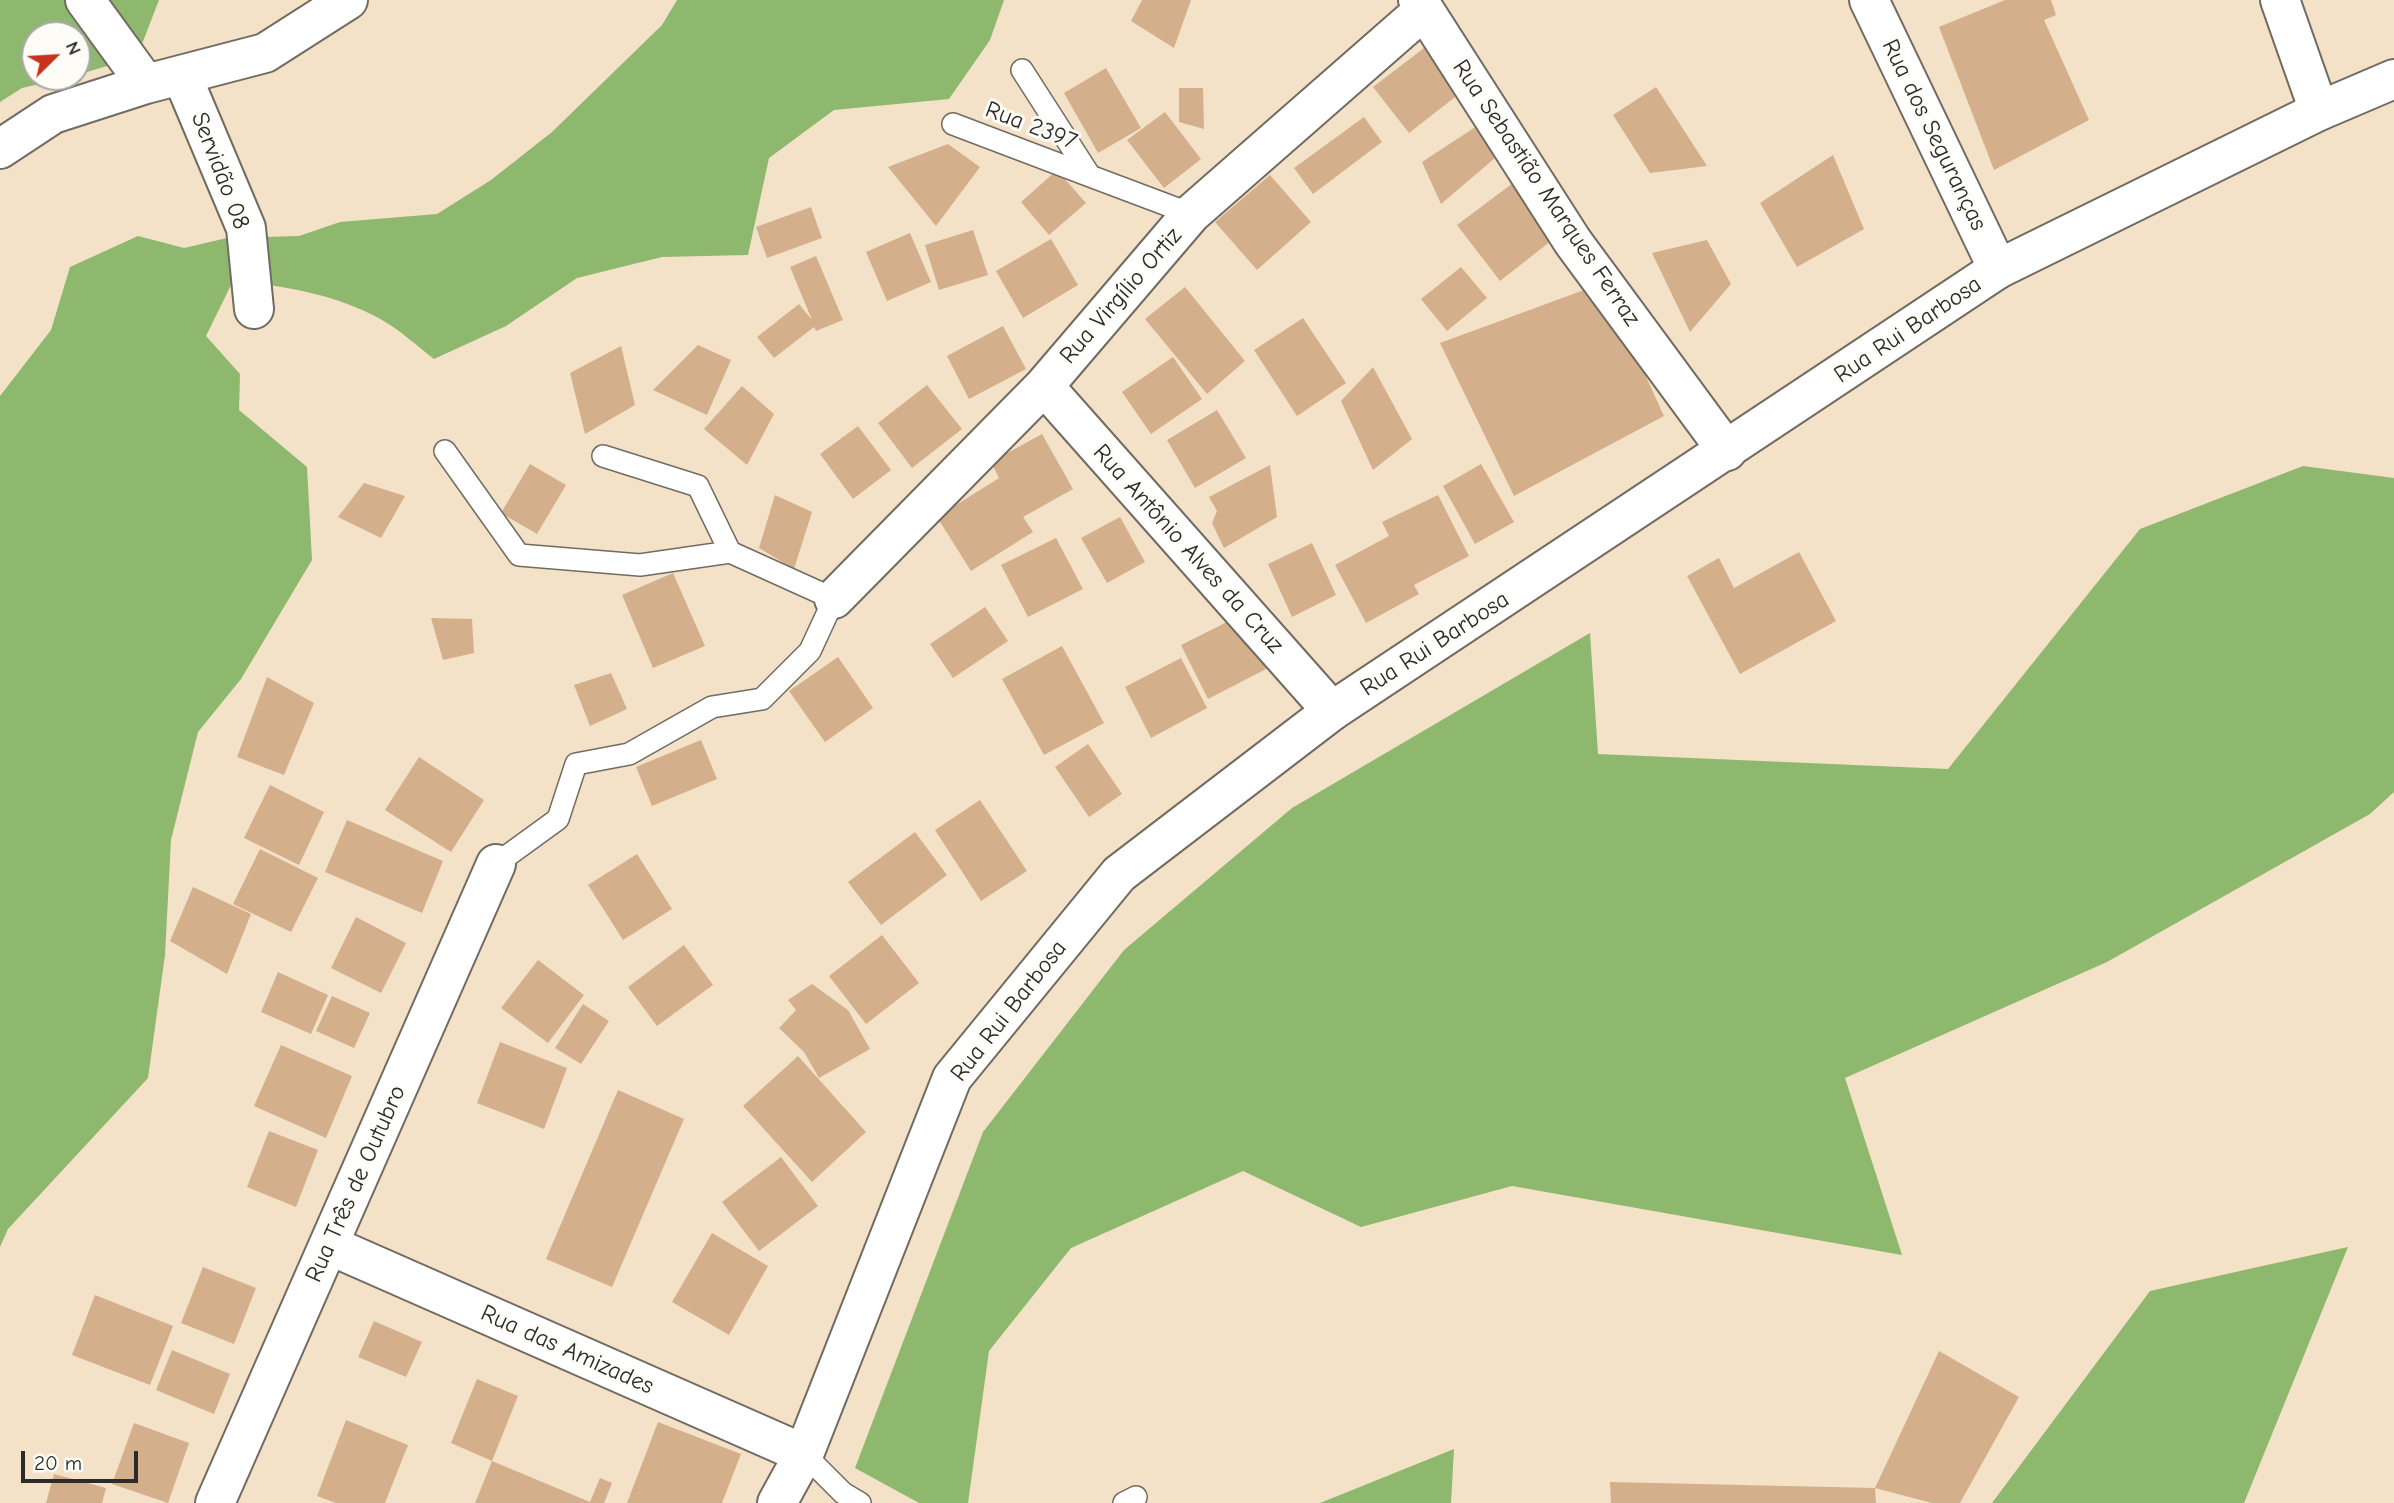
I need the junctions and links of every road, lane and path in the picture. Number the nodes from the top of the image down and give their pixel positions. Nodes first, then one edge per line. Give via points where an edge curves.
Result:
1 (85, 0) edge
2 (1869, 0) edge
3 (2280, 0) edge
4 (338, 4) edge
5 (1421, 5) edge
6 (1022, 70) dead end
7 (2394, 79) edge
8 (164, 80) junction
9 (2319, 111) junction
10 (953, 124) dead end
11 (0, 149) edge
12 (1090, 176) junction
13 (1191, 215) junction
14 (1998, 269) junction
15 (254, 309) dead end
16 (1044, 386) junction
17 (1727, 451) junction
18 (446, 452) dead end
19 (603, 456) dead end
20 (730, 552) junction
21 (834, 599) junction
22 (1332, 711) junction
23 (496, 864) joint
24 (329, 1245) junction
25 (804, 1454) junction
26 (215, 1503) edge
27 (777, 1503) edge
28 (860, 1503) edge

1 - 8 street, Servidão 08
2 - 14 street, Rua dos Seguranças
3 - 9 street
4 - 8 street via 265,53
5 - 13 street, Rua Virgílio Ortiz
5 - 17 street, Rua Sebastião Marques Ferraz via 1573,242
6 - 12 lane
7 - 9 street, Rua Rui Barbosa
8 - 11 street via 53,114
8 - 15 street, Servidão 08 via 246,229
9 - 14 street, Rua Rui Barbosa
10 - 12 lane, Rua 2397
12 - 13 lane, Rua 2397
13 - 16 street, Rua Virgílio Ortiz
14 - 17 street, Rua Rui Barbosa
16 - 21 street, Rua Virgílio Ortiz
16 - 22 street, Rua Antônio Alves da Cruz
17 - 22 street, Rua Rui Barbosa
18 - 20 lane via 519,555 640,565
19 - 20 lane via 698,486
20 - 21 lane
21 - 23 lane via 810,650 762,699 712,707 629,754 576,764 558,819
22 - 25 street, Rua Rui Barbosa via 1119,874 952,1078
23 - 24 street, Rua Três de Outubro
24 - 25 street, Rua das Amizades
24 - 26 street, Rua Três de Outubro
25 - 27 street, Rua Rui Barbosa
25 - 28 lane via 843,1493

